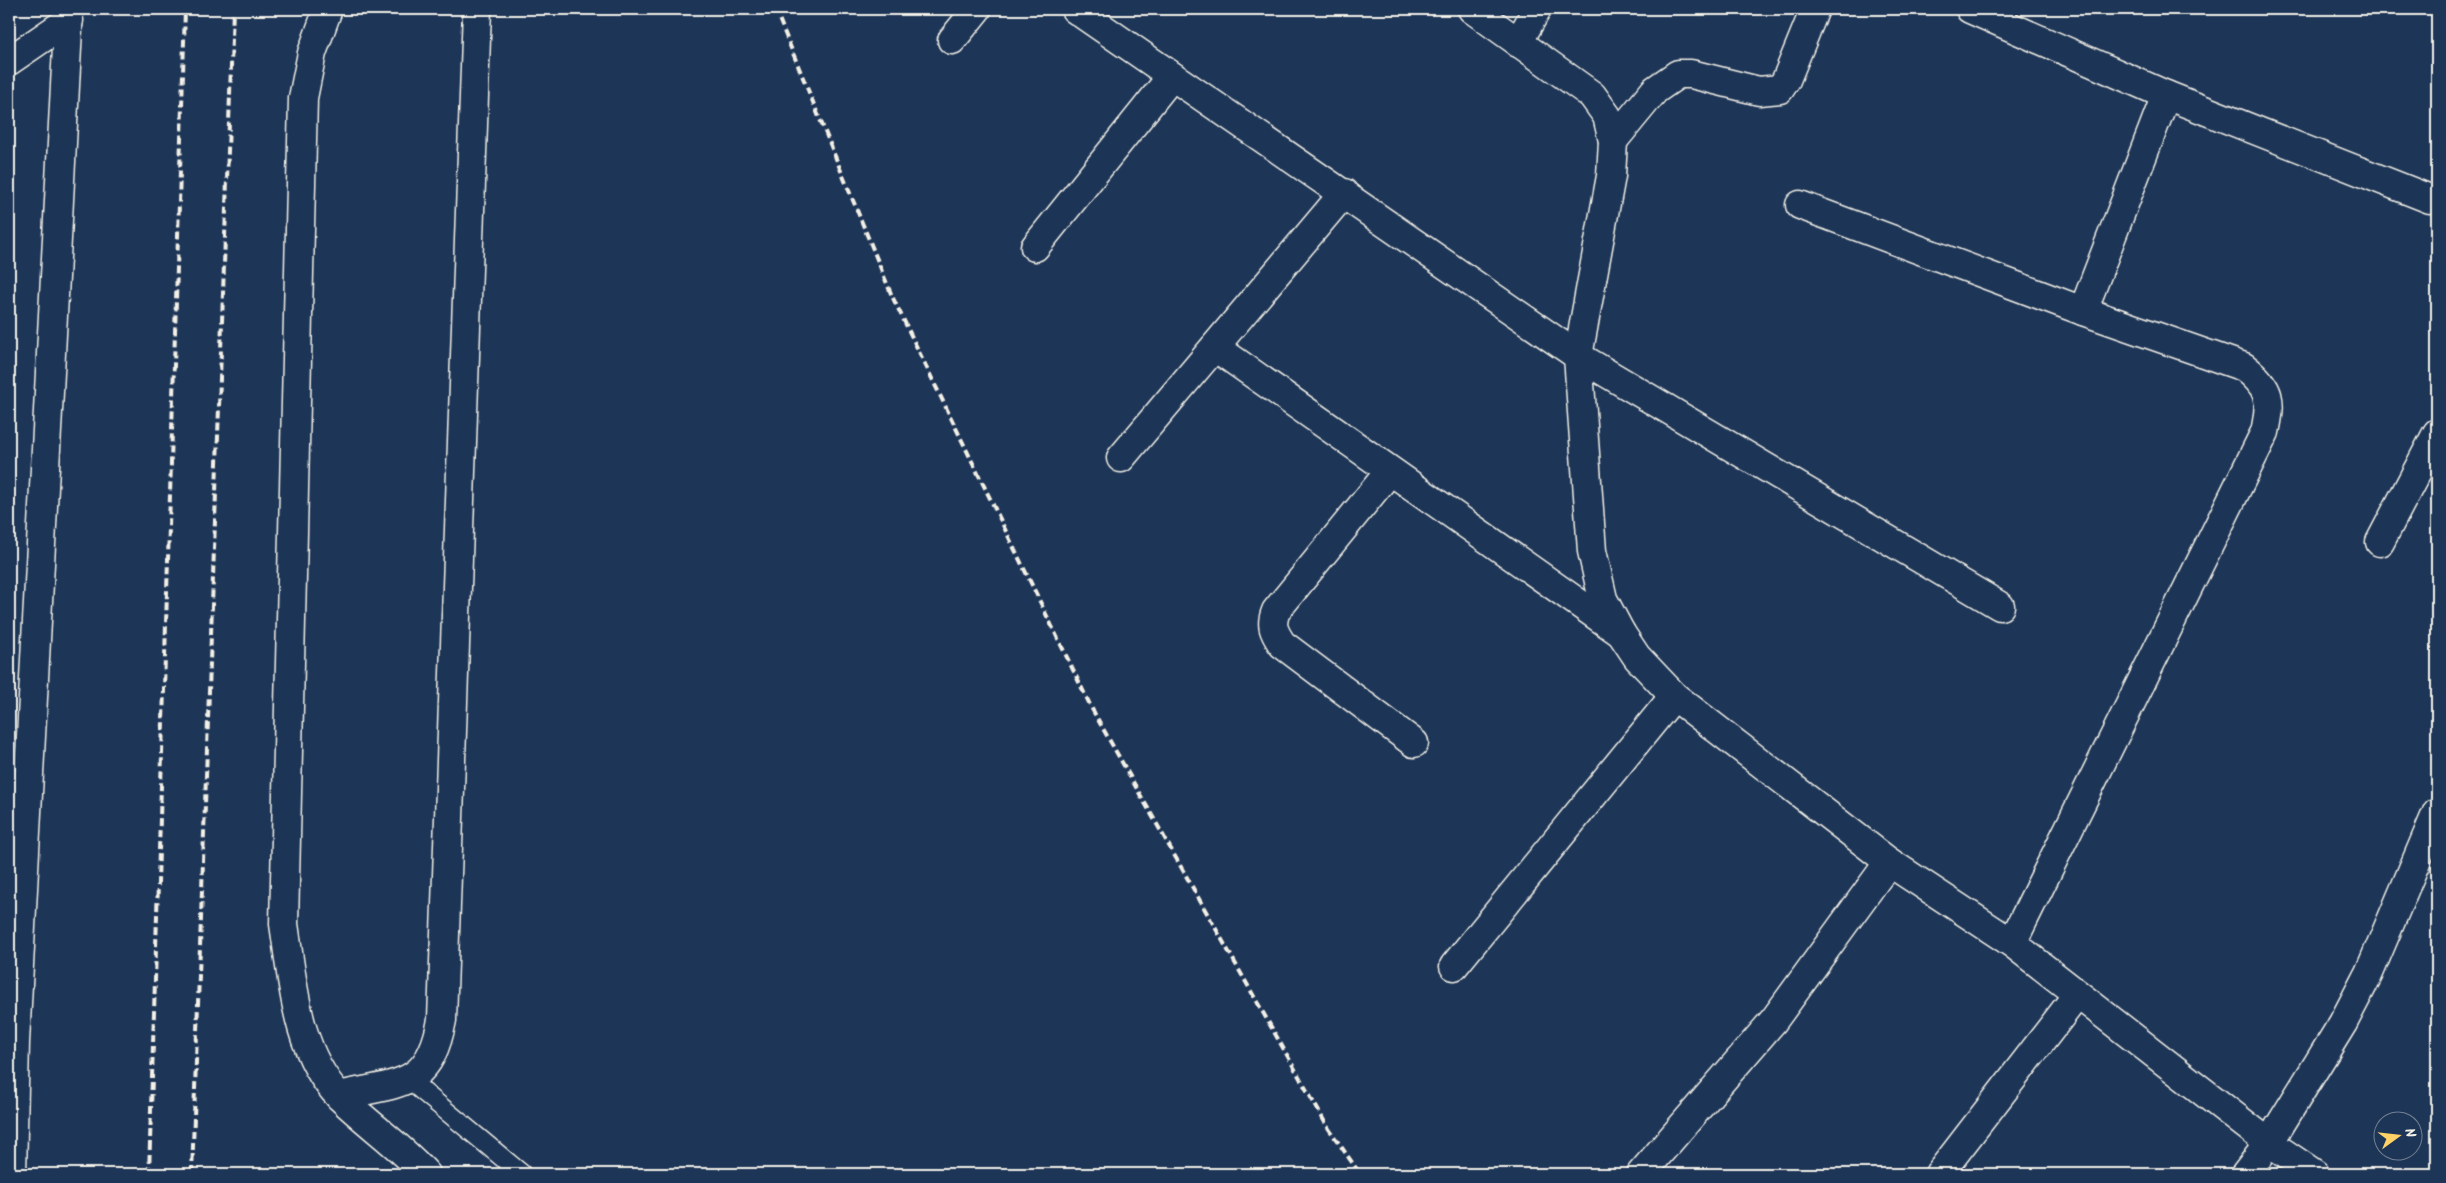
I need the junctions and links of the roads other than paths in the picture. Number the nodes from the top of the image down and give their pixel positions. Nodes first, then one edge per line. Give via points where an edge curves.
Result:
1 (328, 9) edge
2 (477, 9) edge
3 (977, 9) edge
4 (1076, 9) edge
5 (1472, 9) edge
6 (1537, 9) edge
7 (1815, 9) edge
8 (1970, 9) edge
9 (69, 15) edge
10 (952, 40) dead end
11 (1518, 43) junction
12 (9, 61) edge
13 (1172, 76) junction
14 (2166, 95) junction
15 (1613, 141) junction
16 (1344, 194) junction
17 (2430, 199) dead end
18 (1800, 205) dead end
19 (1036, 248) dead end
20 (2083, 311) junction
21 (1215, 347) junction
22 (1578, 356) junction
23 (2437, 433) edge
24 (1121, 458) dead end
25 (1390, 470) junction
26 (2380, 542) dead end
27 (2000, 606) dead end
28 (1621, 633) junction
29 (1674, 696) junction
30 (1414, 743) dead end
31 (2437, 812) edge
32 (1889, 862) junction
33 (2012, 942) junction
34 (1454, 966) dead end
35 (2077, 995) junction
36 (12, 1042) edge
37 (409, 1080) junction
38 (339, 1096) junction
39 (2269, 1143) junction
40 (12, 1174) edge
41 (426, 1174) edge
42 (522, 1174) edge
43 (1641, 1174) edge
44 (1938, 1174) edge
45 (2245, 1174) edge
46 (2315, 1174) edge

1 - 38 street via 312,52 303,98 284,924 308,1046
2 - 37 street via 442,1020 438,1043 425,1066
3 - 10 street
4 - 13 street
5 - 11 street
6 - 11 street
7 - 15 street via 1780,89 1759,91 1691,74 1678,74 1655,90
8 - 14 street
9 - 12 street
9 - 36 street
11 - 15 street via 1592,95 1607,116
13 - 16 street
13 - 19 street
14 - 17 street
14 - 20 street
15 - 22 street via 1611,176
16 - 21 street
16 - 22 street
18 - 20 street
20 - 33 street via 2244,367 2268,391 2269,411 2265,432
21 - 24 street
21 - 25 street
22 - 27 street
22 - 28 street via 1592,551 1603,599
23 - 26 street
25 - 28 street
25 - 30 street via 1276,611 1272,621 1282,644
28 - 29 street via 1637,657
29 - 32 street
29 - 34 street
31 - 39 street via 2369,973 2343,1023
32 - 33 street
32 - 43 street via 1774,1020
33 - 35 street
35 - 39 street
35 - 44 street
36 - 40 street
37 - 38 street
37 - 42 lane
38 - 41 street
39 - 45 street
39 - 46 street

